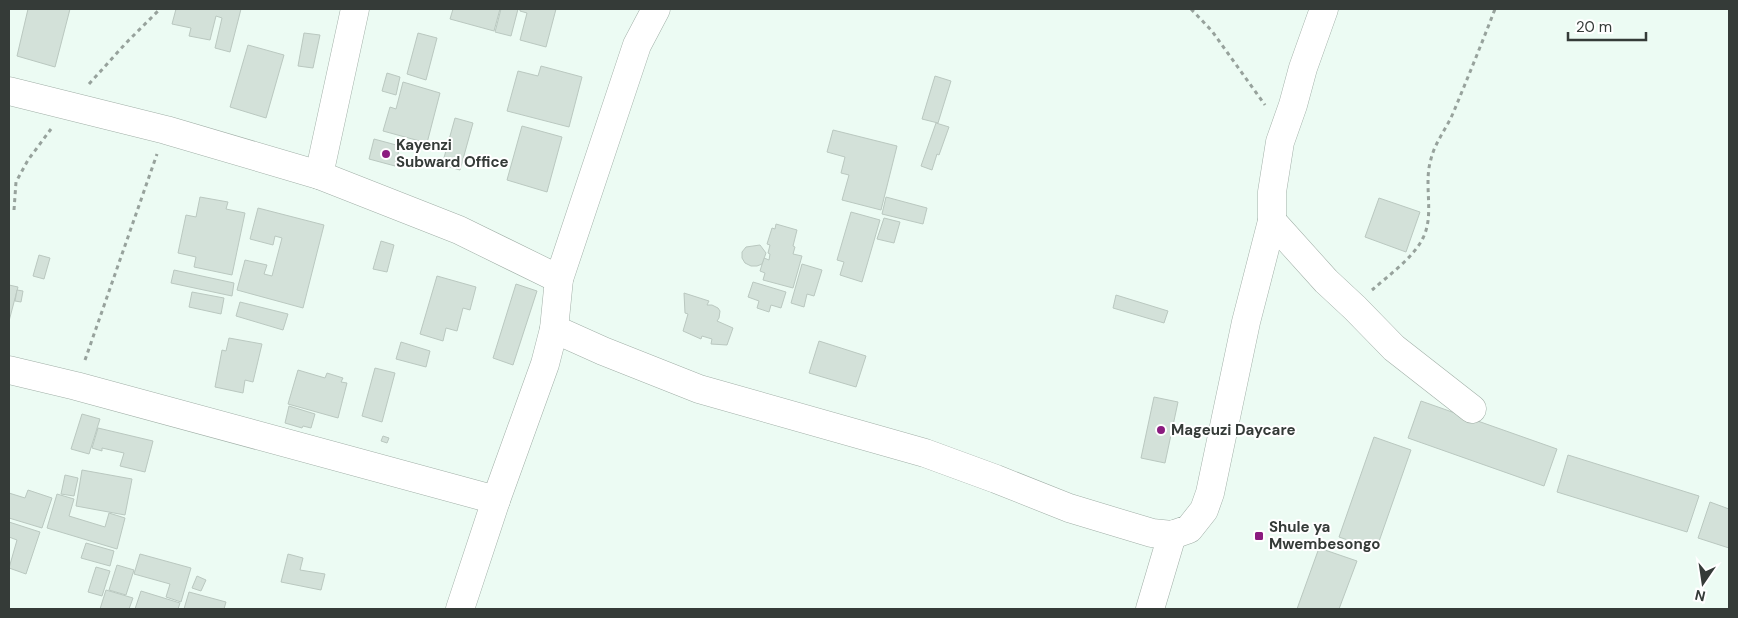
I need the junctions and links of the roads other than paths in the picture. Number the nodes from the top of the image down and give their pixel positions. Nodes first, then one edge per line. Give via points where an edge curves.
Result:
1 (356, 9) edge
2 (656, 9) edge
3 (1324, 9) edge
4 (9, 91) edge
5 (319, 175) junction
6 (1272, 221) junction
7 (559, 279) junction
8 (554, 328) junction
9 (9, 370) edge
10 (1472, 408) dead end
11 (496, 500) junction
12 (1172, 535) junction
13 (460, 609) edge
14 (1150, 609) edge

1 - 5 street
2 - 7 street via 637,45
3 - 6 street via 1280,142 1272,192
4 - 5 street via 166,130
5 - 7 street via 459,230
6 - 10 street via 1326,281 1394,348
6 - 12 street via 1246,322 1210,493 1193,526
7 - 8 street
8 - 11 street via 546,364
8 - 12 street via 700,389 925,453 1069,508 1152,533
9 - 11 street
11 - 13 street
12 - 14 street

